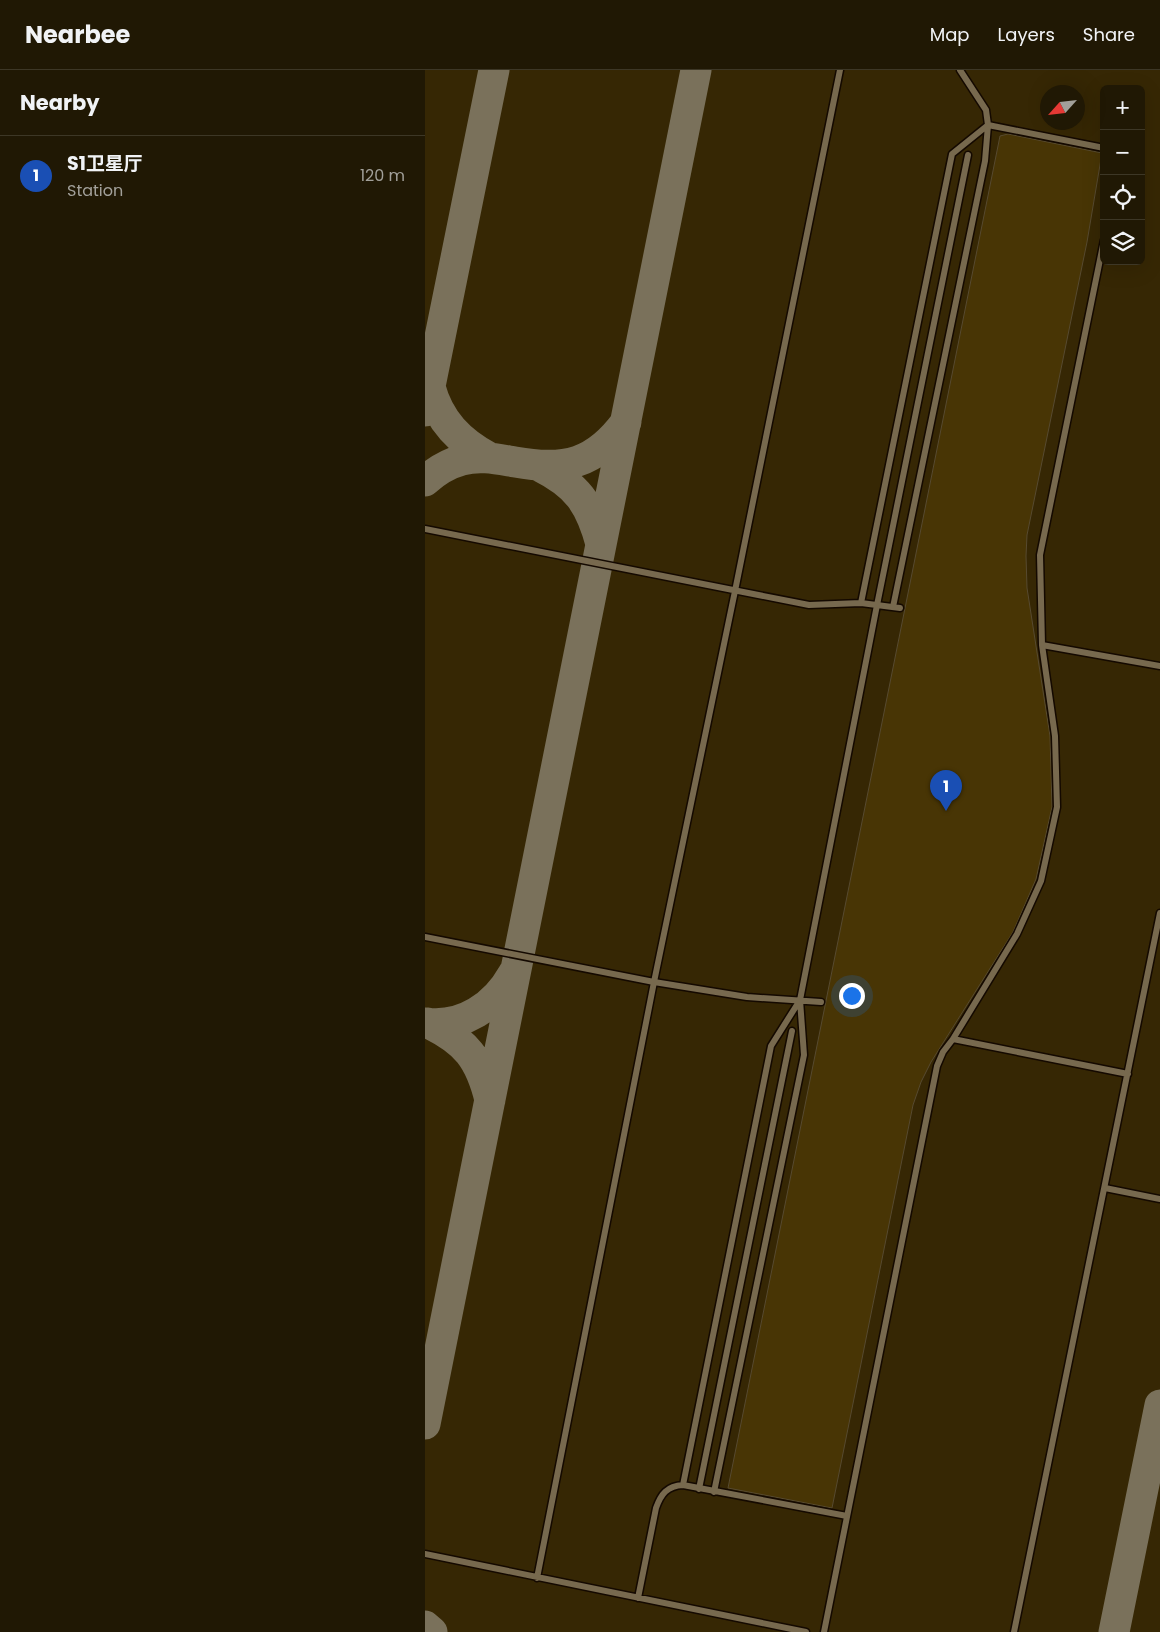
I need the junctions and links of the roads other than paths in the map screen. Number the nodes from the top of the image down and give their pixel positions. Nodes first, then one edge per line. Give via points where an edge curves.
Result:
1 (840, 70) edge
2 (960, 70) edge
3 (987, 125) junction
4 (1100, 147) edge
5 (968, 154) dead end
6 (1100, 260) edge
7 (425, 529) edge
8 (735, 591) junction
9 (861, 603) junction
10 (877, 605) junction
11 (1042, 645) junction
12 (1160, 666) edge
13 (1160, 913) edge
14 (425, 938) edge
15 (655, 982) junction
16 (800, 1000) junction
17 (821, 1002) dead end
18 (792, 1031) dead end
19 (953, 1039) junction
20 (1128, 1074) junction
21 (1105, 1188) junction
22 (1160, 1199) edge
23 (683, 1486) junction
24 (699, 1489) junction
25 (714, 1492) junction
26 (847, 1516) junction
27 (425, 1554) edge
28 (537, 1578) junction
29 (638, 1598) junction
30 (807, 1632) edge
31 (824, 1632) edge
32 (1014, 1632) edge

1 - 8 lane
2 - 3 lane via 986,110
3 - 4 lane
3 - 9 lane via 952,154
3 - 10 lane via 985,161 896,608
5 - 10 lane
6 - 11 lane via 1040,555
7 - 8 lane
8 - 9 lane via 809,605
8 - 15 lane
9 - 10 lane
10 - 16 lane
11 - 12 lane
11 - 19 lane via 1055,736 1057,807 1041,881 1017,934
13 - 20 lane
14 - 15 lane
15 - 16 lane via 747,997
15 - 28 lane
16 - 17 lane
16 - 23 lane via 771,1046
16 - 25 lane via 804,1055
18 - 24 lane
19 - 20 lane
19 - 26 lane via 937,1066
20 - 21 lane
21 - 22 lane
21 - 32 lane
23 - 24 lane
23 - 29 lane via 661,1496 656,1508
24 - 25 lane
25 - 26 lane
26 - 31 lane
27 - 28 lane
28 - 29 lane
29 - 30 lane

